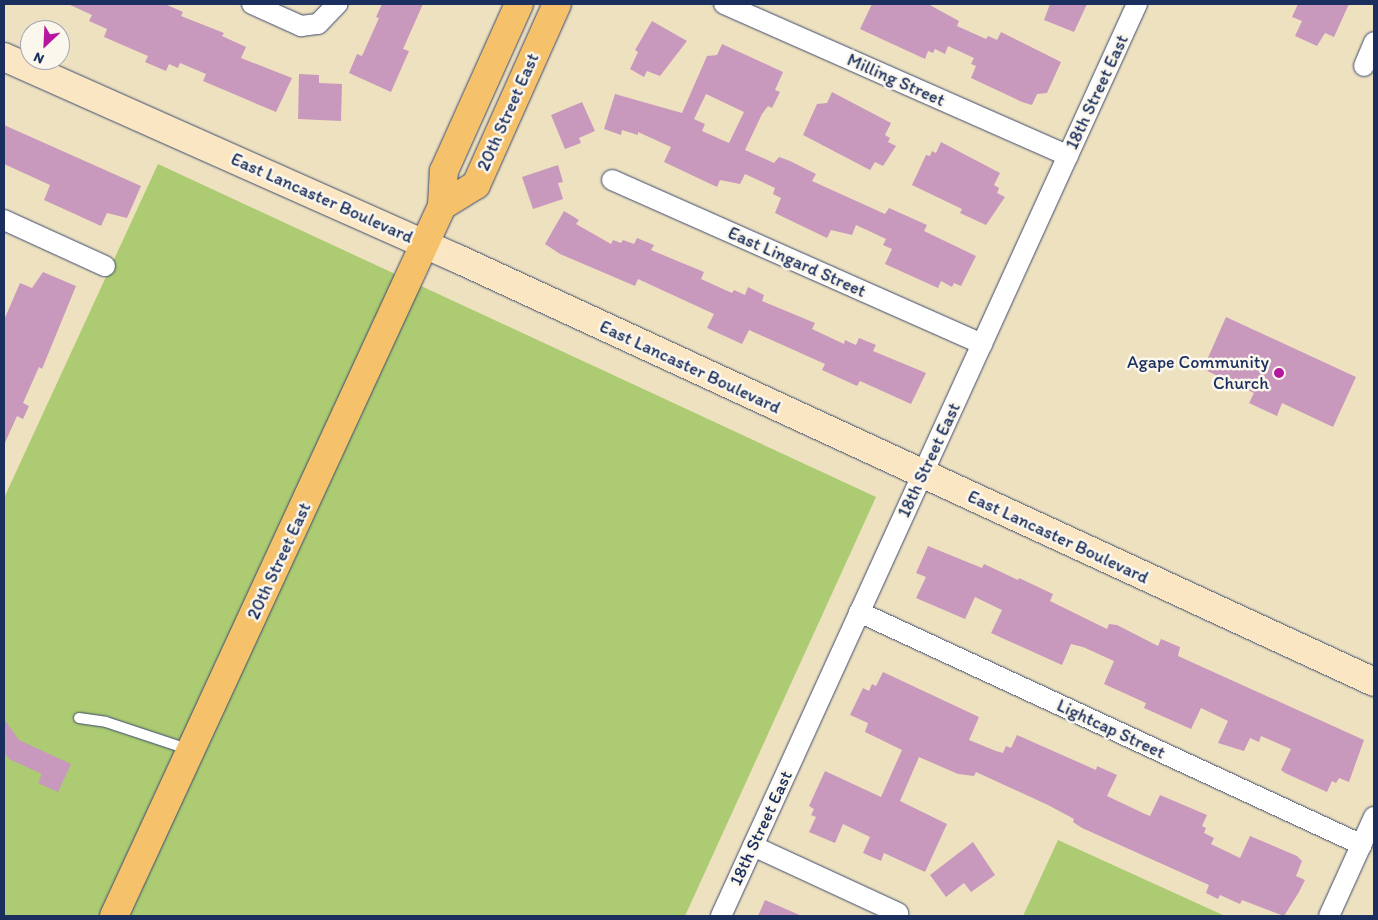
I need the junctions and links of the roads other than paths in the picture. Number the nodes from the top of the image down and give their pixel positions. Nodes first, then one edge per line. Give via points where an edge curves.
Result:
1 (252, 4) edge
2 (337, 4) edge
3 (519, 4) edge
4 (556, 4) edge
5 (724, 4) edge
6 (1137, 4) edge
7 (1374, 42) edge
8 (4, 57) edge
9 (1364, 66) dead end
10 (1068, 156) junction
11 (612, 180) dead end
12 (442, 206) junction
13 (5, 224) edge
14 (425, 244) junction
15 (105, 266) dead end
16 (982, 344) junction
17 (922, 475) junction
18 (859, 612) junction
19 (1374, 682) edge
20 (79, 718) dead end
21 (191, 751) junction
22 (1374, 817) edge
23 (1362, 845) junction
24 (753, 846) junction
25 (898, 913) dead end
26 (114, 916) edge
27 (721, 916) edge
28 (1329, 916) edge

1 - 2 street via 302,26 318,24
3 - 12 main road, 20th Street East via 444,171
4 - 12 main road, 20th Street East via 476,185
5 - 10 street, Milling Street
6 - 10 street, 18th Street East
7 - 9 street
8 - 14 main road, East Lancaster Boulevard
10 - 16 street, 18th Street East
11 - 16 street, East Lingard Street
12 - 14 main road, 20th Street East
13 - 15 street
14 - 17 main road, East Lancaster Boulevard
14 - 21 main road, 20th Street East
16 - 17 street, 18th Street East
17 - 18 street, 18th Street East
17 - 19 main road, East Lancaster Boulevard
18 - 23 street, Lightcap Street
18 - 24 street, 18th Street East
20 - 21 lane via 106,722
21 - 26 main road, 20th Street East
22 - 23 street
23 - 28 street
24 - 25 street
24 - 27 street, 18th Street East

